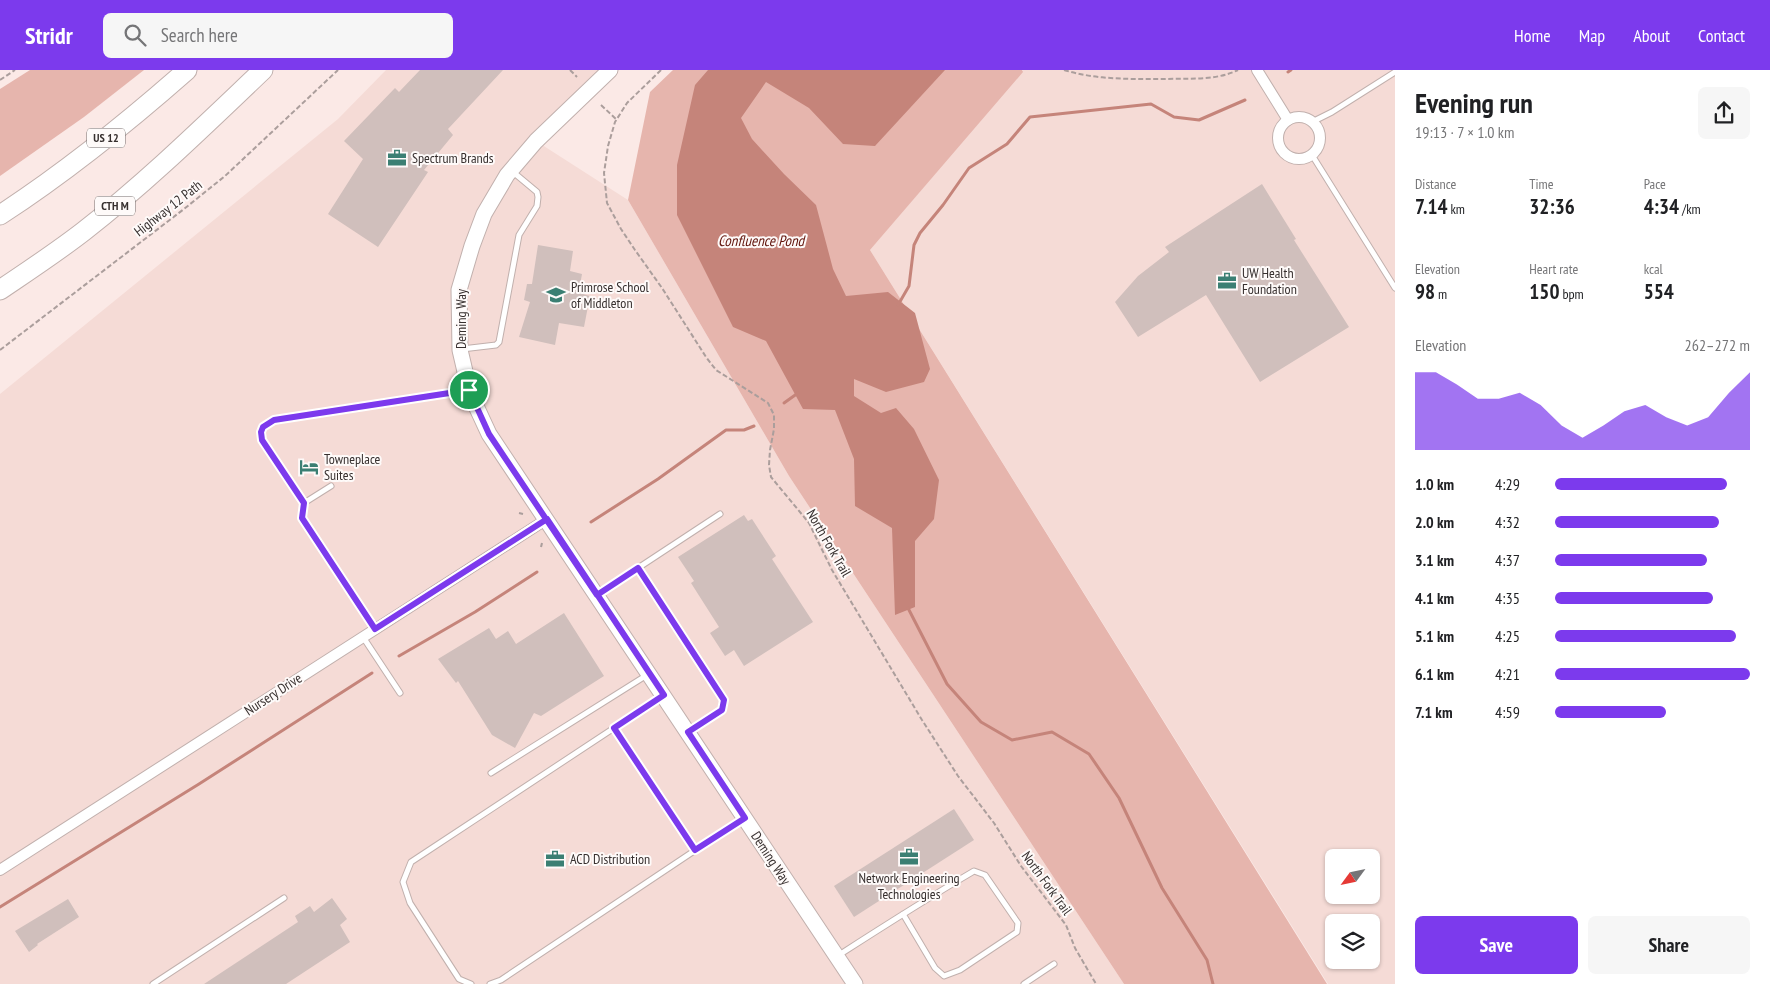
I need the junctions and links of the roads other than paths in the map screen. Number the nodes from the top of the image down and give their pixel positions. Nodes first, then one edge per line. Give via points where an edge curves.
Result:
1 (187, 70) edge
2 (263, 70) edge
3 (610, 70) edge
4 (1257, 70) edge
5 (1395, 72) edge
6 (220, 110) junction
7 (1288, 120) junction
8 (1312, 122) junction
9 (1312, 154) junction
10 (511, 171) junction
11 (0, 214) edge
12 (0, 274) edge
13 (1395, 288) edge
14 (0, 290) edge
15 (460, 350) junction
16 (469, 390) junction
17 (331, 486) dead end
18 (304, 503) junction
19 (720, 514) dead end
20 (547, 519) junction
21 (638, 568) junction
22 (597, 595) junction
23 (375, 629) junction
24 (363, 637) junction
25 (650, 674) junction
26 (400, 693) dead end
27 (664, 695) junction
28 (614, 728) junction
29 (688, 732) junction
30 (491, 773) dead end
31 (745, 818) junction
32 (695, 850) junction
33 (0, 870) edge
34 (284, 898) dead end
35 (903, 914) junction
36 (836, 956) junction
37 (1054, 964) dead end
38 (153, 984) edge
39 (471, 984) edge
40 (490, 984) edge
41 (855, 984) edge
42 (1024, 984) edge

1 - 11 highway, US 12 via 144,108
2 - 6 highway
3 - 10 street, Deming Way via 536,141
4 - 7 street
5 - 8 lane
6 - 12 highway via 89,212
6 - 14 highway, CTH M via 182,148 90,227
7 - 8 street via 1300,117
7 - 9 street via 1278,138 1283,151 1296,159
8 - 9 street via 1320,141
9 - 13 lane
10 - 15 street, Deming Way via 484,214 459,290
10 - 15 lane via 537,192 538,197 537,206 519,235 499,342
15 - 16 street, Deming Way
16 - 18 lane via 267,423 261,432 262,440
16 - 20 street, Deming Way via 489,434
17 - 18 lane
18 - 23 lane via 302,518
19 - 21 lane
20 - 22 street, Deming Way
20 - 23 street, Nursery Drive
21 - 22 lane
21 - 29 lane via 724,700 722,710
22 - 25 street, Deming Way
23 - 24 street, Nursery Drive
24 - 26 lane
24 - 33 street, Nursery Drive
25 - 27 street, Deming Way
25 - 30 lane
27 - 28 lane
27 - 29 street, Deming Way
28 - 32 lane
28 - 39 lane via 411,862 402,882 410,904 459,980
29 - 31 street, Deming Way
31 - 32 lane
31 - 36 street, Deming Way
32 - 40 lane via 502,980
34 - 38 lane
35 - 35 lane via 974,871 985,875 1018,923 1017,932 960,970 944,976
35 - 36 lane
36 - 41 street, Deming Way
37 - 42 lane

